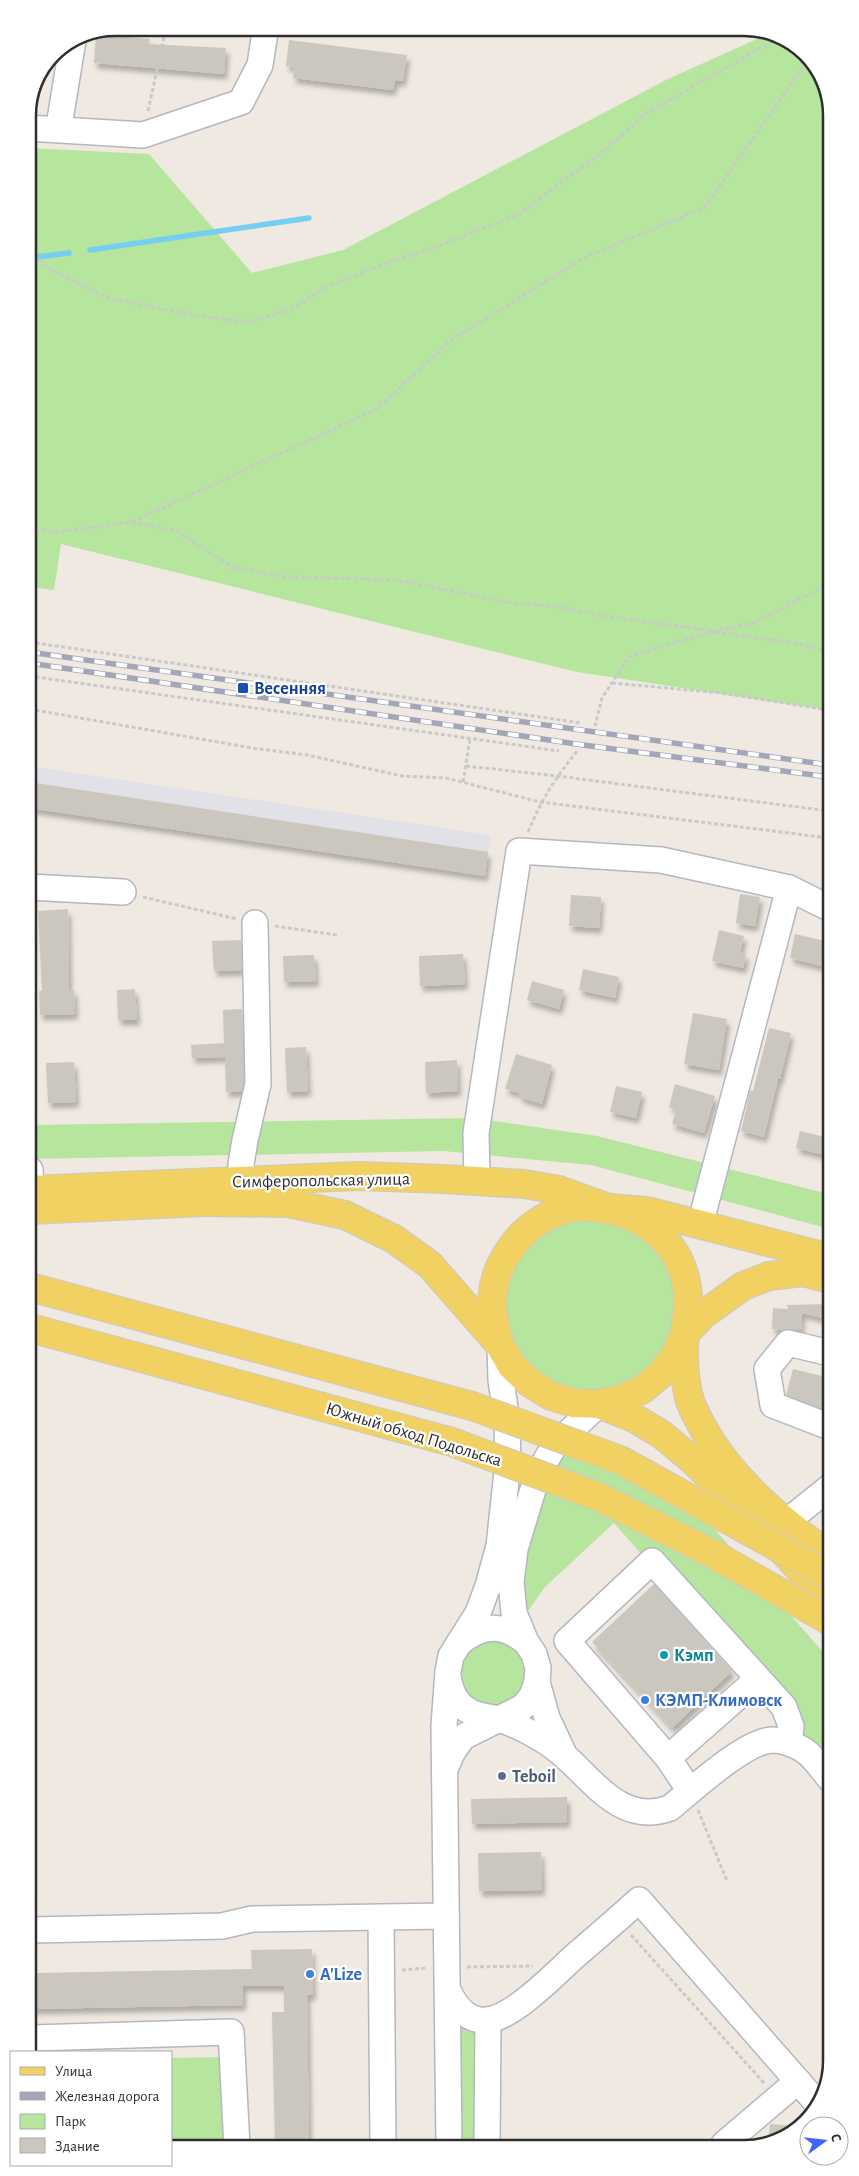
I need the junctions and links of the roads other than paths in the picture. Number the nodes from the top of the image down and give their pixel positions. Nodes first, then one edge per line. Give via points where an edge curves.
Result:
1 (264, 36) edge
2 (71, 50) edge
3 (60, 120) dead end
4 (36, 128) edge
5 (36, 887) edge
6 (789, 888) junction
7 (123, 892) road end
8 (823, 905) edge
9 (255, 923) road end
10 (241, 1181) junction
11 (477, 1182) junction
12 (36, 1190) edge
13 (36, 1190) edge
14 (609, 1208) junction
15 (700, 1225) junction
16 (823, 1270) edge
17 (823, 1272) edge
18 (36, 1289) edge
19 (36, 1330) edge
20 (685, 1334) junction
21 (500, 1345) junction
22 (823, 1351) edge
23 (599, 1404) junction
24 (823, 1424) edge
25 (823, 1493) edge
26 (785, 1523) junction
27 (823, 1551) edge
28 (823, 1572) edge
29 (823, 1595) edge
30 (823, 1617) edge
31 (526, 1642) junction
32 (459, 1643) junction
33 (448, 1671) junction
34 (758, 1679) junction
35 (538, 1682) junction
36 (498, 1718) junction
37 (789, 1743) junction
38 (563, 1752) junction
39 (668, 1758) junction
40 (823, 1771) edge
41 (444, 1772) junction
42 (690, 1791) junction
43 (446, 1916) junction
44 (381, 1918) junction
45 (36, 1930) edge
46 (447, 1979) junction
47 (488, 2020) junction
48 (36, 2038) edge
49 (798, 2081) junction
50 (813, 2099) edge
51 (237, 2140) edge
52 (383, 2140) edge
53 (449, 2140) edge
54 (487, 2140) edge
55 (729, 2140) edge

1 - 4 lane via 260,65 240,102 143,135
2 - 3 lane
5 - 7 lane
6 - 8 lane
6 - 11 lane via 661,860 520,851 476,1133
6 - 15 lane
9 - 10 lane via 258,1084 245,1140
10 - 11 main road, Симферопольская улица via 358,1176
10 - 12 main road, Симферопольская улица
11 - 14 main road, Симферопольская улица via 524,1184 560,1190
13 - 21 main road, Симферопольская улица via 202,1202 288,1203 345,1215 394,1239 430,1265
14 - 15 main road via 647,1211
14 - 20 main road via 632,1215 668,1244 687,1287 689,1311
14 - 21 main road via 582,1207 556,1212 532,1225 513,1243 499,1266 492,1292 492,1319
15 - 16 main road
17 - 20 main road via 769,1276 743,1286 704,1314
18 - 28 main road, bridge via 472,1406 620,1460
19 - 30 main road, Южный обход Подольска, bridge via 452,1442 599,1497 713,1554
20 - 23 main road via 675,1356 643,1389 622,1399
20 - 26 main road via 685,1369 690,1401 704,1430 734,1472
21 - 23 main road via 512,1366 551,1396 574,1403
21 - 32 lane via 508,1463 500,1537 478,1613
22 - 24 lane via 788,1342 767,1369 773,1405
23 - 29 main road via 634,1418 661,1434 690,1458
23 - 31 lane via 555,1446 538,1473 527,1506 515,1549 511,1582 514,1613
25 - 26 lane
26 - 27 main road
31 - 32 lane via 515,1633 486,1628 471,1633
31 - 35 lane via 534,1654
32 - 33 lane via 451,1656
33 - 36 lane via 453,1694 468,1711 482,1717
33 - 41 lane
34 - 37 lane via 784,1707 791,1726
34 - 39 lane
34 - 39 lane via 652,1562 567,1641
35 - 36 lane via 524,1707
35 - 38 lane via 547,1718
36 - 38 lane
36 - 41 lane via 463,1738
37 - 40 lane via 806,1752
37 - 42 lane via 772,1740 757,1744
38 - 42 lane via 596,1788 616,1802 645,1813 670,1808
39 - 42 lane
41 - 43 lane
43 - 44 lane
43 - 46 lane
44 - 45 lane via 252,1920 222,1926
44 - 52 lane
46 - 47 lane via 452,2001 463,2013
46 - 53 lane
47 - 49 lane via 510,2012 639,1900
47 - 54 lane
48 - 51 lane via 231,2032
49 - 50 lane
49 - 55 lane

